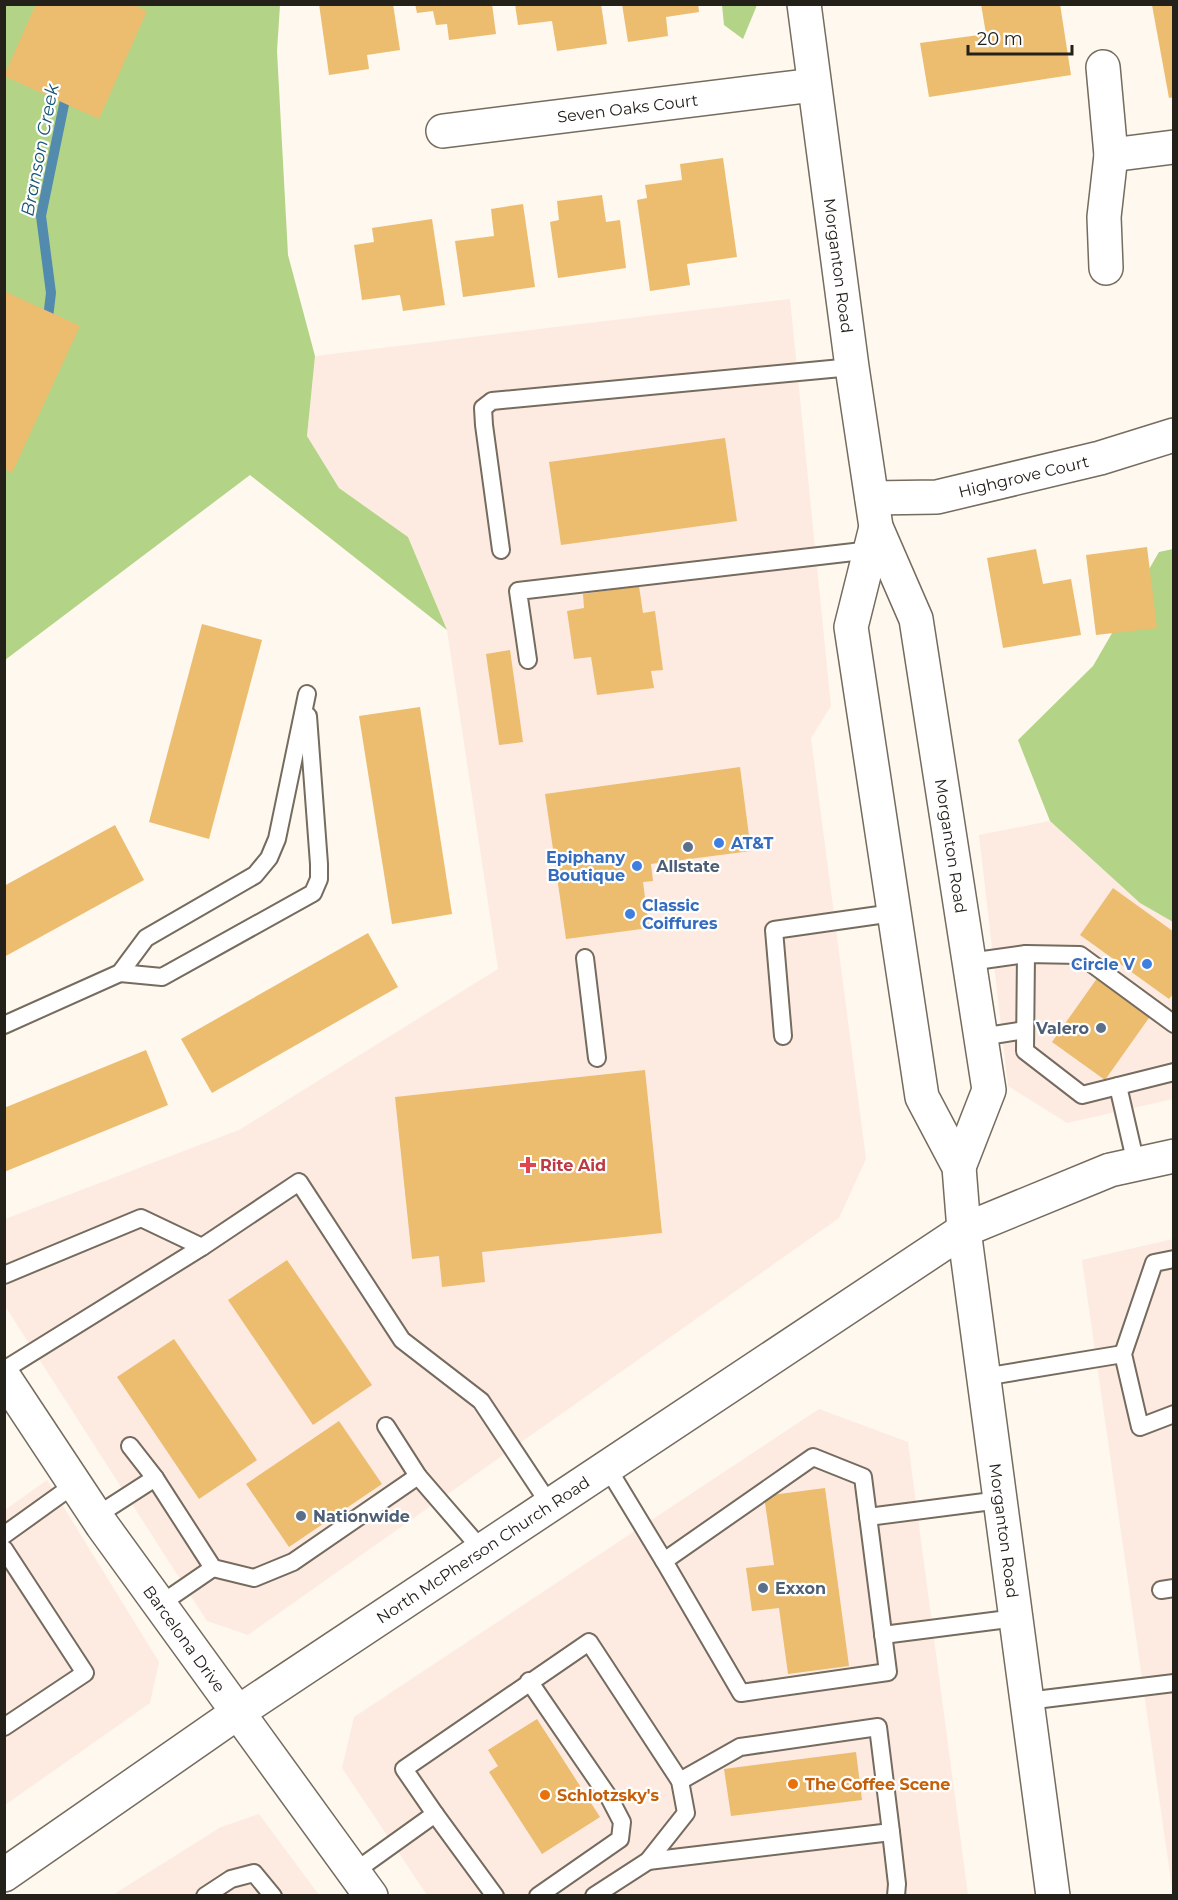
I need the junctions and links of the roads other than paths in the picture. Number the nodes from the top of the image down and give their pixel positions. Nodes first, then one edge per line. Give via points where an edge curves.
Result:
1 (804, 4) edge
2 (1103, 67) dead end
3 (814, 85) junction
4 (443, 131) dead end
5 (1173, 147) edge
6 (1111, 155) junction
7 (1106, 268) dead end
8 (852, 367) junction
9 (1173, 435) edge
10 (873, 525) junction
11 (501, 550) dead end
12 (528, 660) dead end
13 (893, 913) junction
14 (1026, 954) junction
15 (585, 958) dead end
16 (969, 962) junction
17 (120, 973) junction
18 (1173, 1024) edge
19 (4, 1025) edge
20 (1025, 1030) junction
21 (783, 1036) dead end
22 (981, 1037) junction
23 (597, 1058) dead end
24 (1173, 1072) edge
25 (1118, 1086) junction
26 (1173, 1156) edge
27 (1136, 1164) junction
28 (959, 1167) junction
29 (964, 1230) junction
30 (202, 1247) junction
31 (1173, 1259) edge
32 (4, 1275) edge
33 (1123, 1354) junction
34 (4, 1371) edge
35 (4, 1377) edge
36 (984, 1377) junction
37 (1173, 1414) edge
38 (386, 1426) dead end
39 (130, 1446) dead end
40 (607, 1467) junction
41 (418, 1476) junction
42 (155, 1478) junction
43 (75, 1484) junction
44 (1000, 1500) junction
45 (550, 1505) junction
46 (96, 1516) junction
47 (868, 1517) junction
48 (4, 1535) edge
49 (4, 1549) edge
50 (482, 1550) junction
51 (664, 1561) junction
52 (213, 1568) junction
53 (159, 1605) junction
54 (1016, 1618) junction
55 (884, 1635) junction
56 (529, 1681) junction
57 (1173, 1683) edge
58 (1027, 1701) junction
59 (237, 1713) junction
60 (4, 1727) edge
61 (680, 1781) junction
62 (435, 1814) junction
63 (891, 1832) junction
64 (648, 1861) junction
65 (4, 1875) edge
66 (362, 1884) edge
67 (205, 1896) edge
68 (273, 1896) edge
69 (495, 1896) edge
70 (538, 1896) edge
71 (594, 1896) edge
72 (896, 1896) edge
73 (1053, 1896) edge

1 - 3 main road, Morganton Road
2 - 6 main road
3 - 4 main road, Seven Oaks Court
3 - 8 main road, Morganton Road
5 - 6 main road
6 - 7 main road via 1104,217
8 - 10 main road, Morganton Road
8 - 11 lane via 492,401 483,408 484,425
9 - 10 main road, Highgrove Court via 1100,458 937,497
10 - 12 lane via 518,591
10 - 13 main road, Morganton Road via 851,627
10 - 16 main road, Morganton Road via 916,620
13 - 21 lane via 774,930
13 - 28 main road, Morganton Road via 922,1097
14 - 16 lane
14 - 18 lane via 1080,955
14 - 20 lane
15 - 23 lane
16 - 22 main road, Morganton Road
17 - 17 lane via 146,938 255,875 269,858 277,839 307,694 320,879 313,893 162,977
17 - 19 lane
20 - 22 lane
20 - 25 lane via 1025,1051 1082,1095
22 - 28 main road, Morganton Road via 989,1090
24 - 25 lane
25 - 27 lane
26 - 27 main road, North McPherson Church Road
27 - 29 main road, North McPherson Church Road via 1110,1170
28 - 29 main road, Morganton Road
29 - 36 main road, Morganton Road
29 - 40 main road, North McPherson Church Road
30 - 32 lane via 141,1218
30 - 34 lane
30 - 45 lane via 299,1182 402,1340 481,1401
31 - 33 lane via 1154,1263
33 - 36 lane
33 - 37 lane via 1140,1427
35 - 43 main road, Barcelona Drive
36 - 44 main road, Morganton Road
38 - 41 lane
39 - 42 lane
40 - 45 main road, North McPherson Church Road
40 - 51 lane
41 - 50 lane
41 - 52 lane via 293,1562 254,1578
42 - 46 lane
42 - 52 lane
43 - 46 main road, Barcelona Drive
43 - 48 lane
44 - 47 lane
44 - 54 main road, Morganton Road
45 - 50 main road, North McPherson Church Road
46 - 53 main road, Barcelona Drive
47 - 51 lane via 862,1477 813,1457
47 - 55 lane
49 - 60 lane via 85,1673
50 - 59 main road, North McPherson Church Road
51 - 55 lane via 741,1693 888,1672
52 - 53 lane
53 - 59 main road, Barcelona Drive
54 - 55 lane
54 - 58 main road, Morganton Road
56 - 61 lane via 590,1642
56 - 62 lane via 404,1769
56 - 70 lane via 610,1798 622,1822 620,1839
57 - 58 lane
58 - 73 main road, Morganton Road
59 - 65 main road, North McPherson Church Road
59 - 66 main road, Barcelona Drive
61 - 63 lane via 740,1747 878,1727
61 - 64 lane via 686,1813
62 - 66 lane
62 - 69 lane
63 - 64 lane
63 - 72 lane
64 - 71 lane
67 - 68 lane via 231,1879 254,1873

